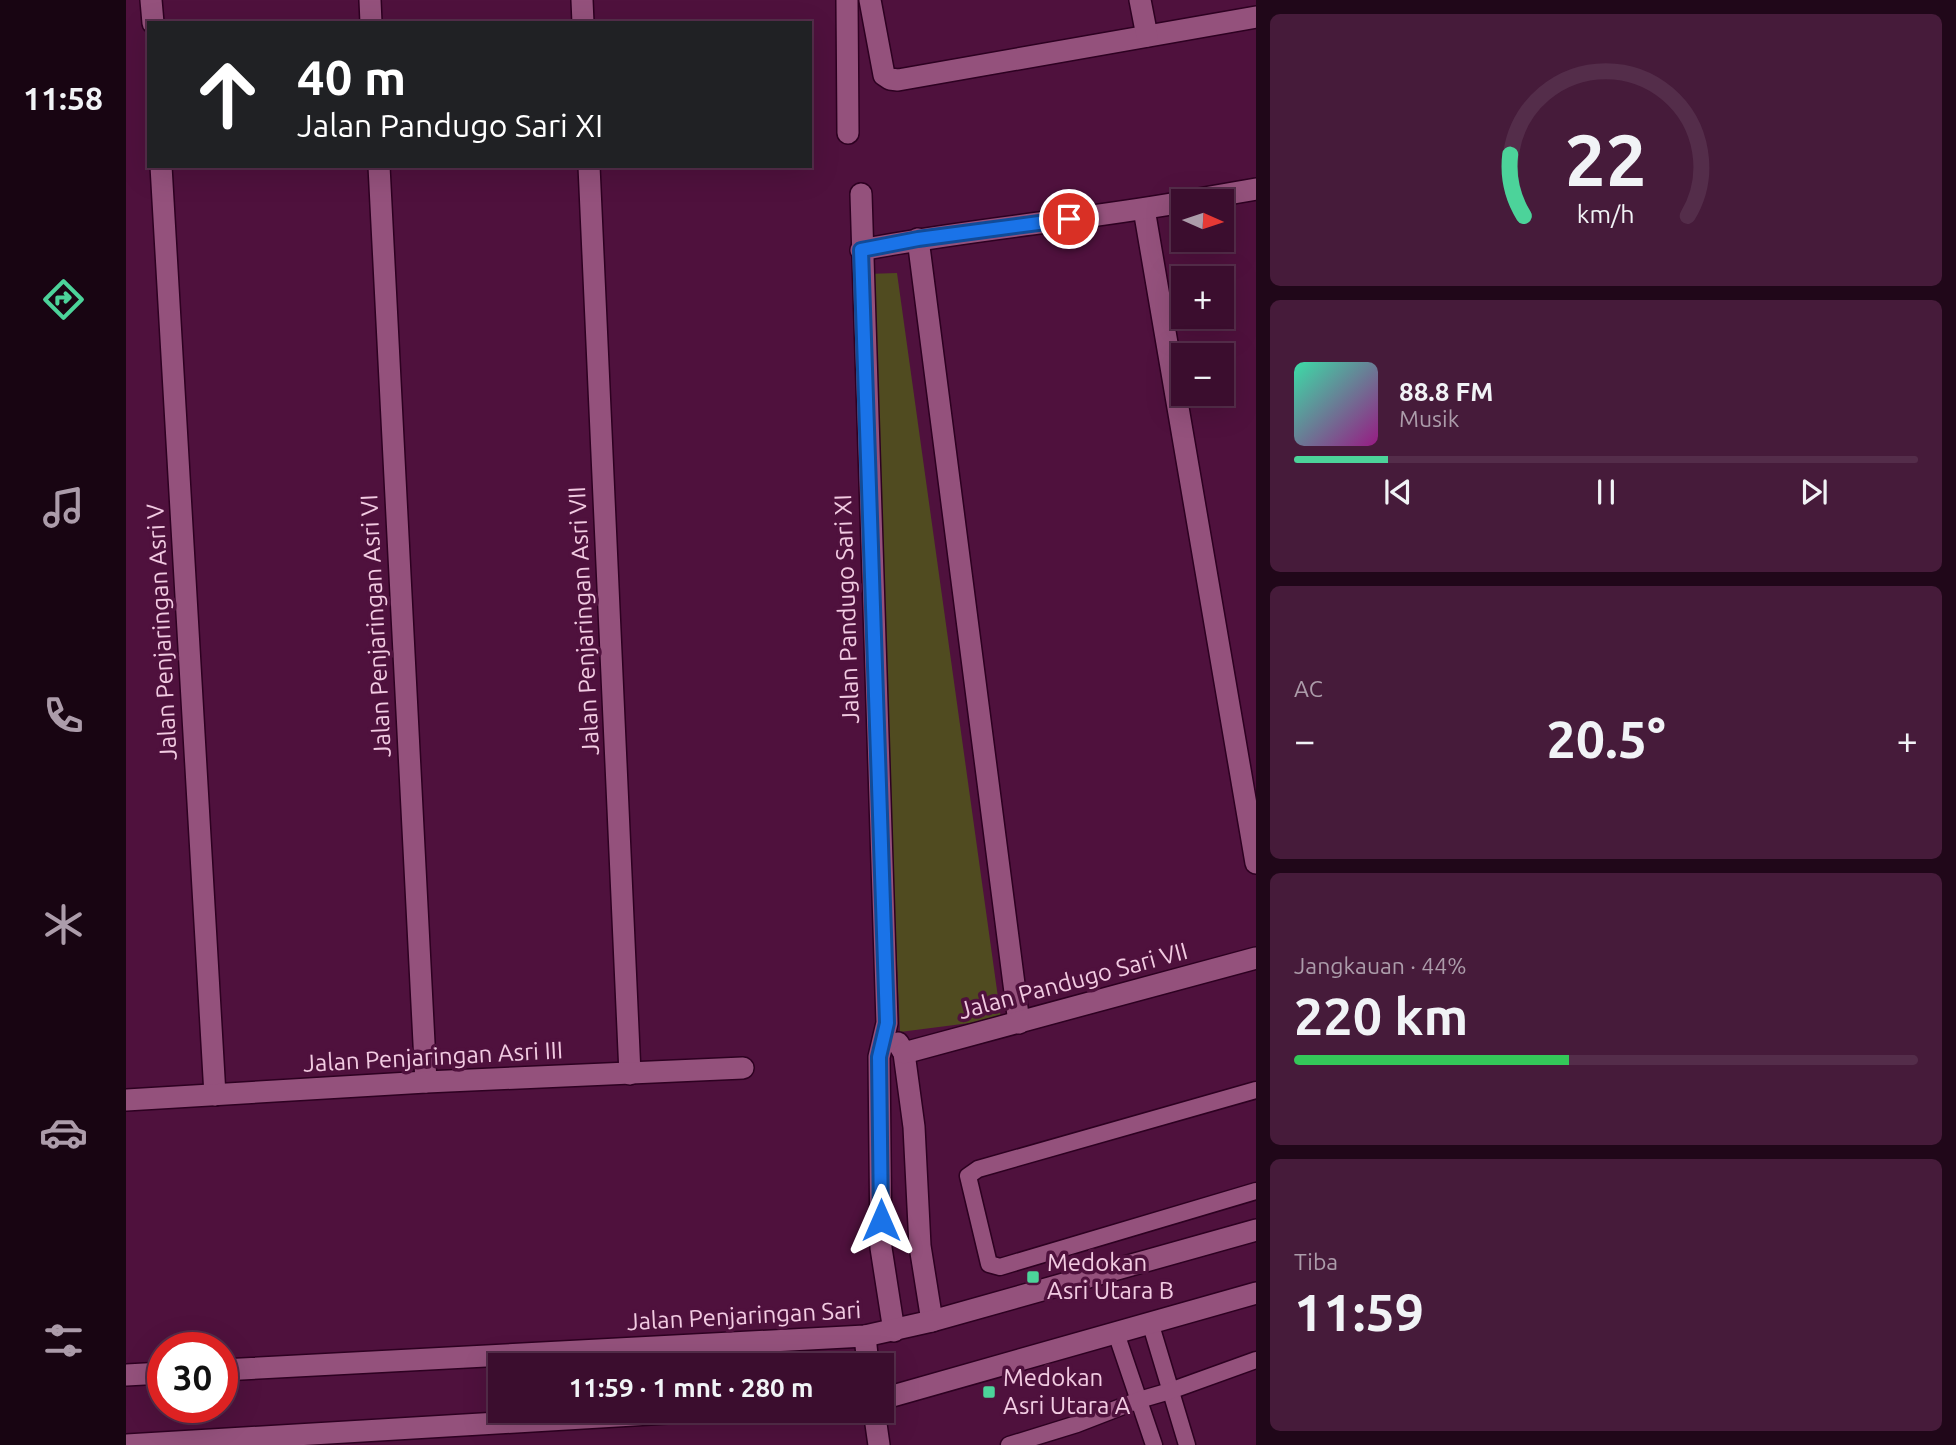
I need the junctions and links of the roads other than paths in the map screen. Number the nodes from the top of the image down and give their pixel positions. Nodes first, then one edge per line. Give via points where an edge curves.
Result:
1 (151, 0) edge
2 (370, 0) edge
3 (582, 0) edge
4 (847, 0) edge
5 (870, 0) edge
6 (1140, 0) edge
7 (1256, 17) edge
8 (153, 21) edge
9 (371, 21) edge
10 (583, 21) edge
11 (1147, 36) junction
12 (848, 133) dead end
13 (161, 168) edge
14 (379, 168) edge
15 (589, 168) edge
16 (1256, 189) edge
17 (1234, 193) edge
18 (861, 194) dead end
19 (1171, 204) edge
20 (1144, 209) junction
21 (918, 239) junction
22 (861, 250) junction
23 (1256, 863) edge
24 (1256, 958) edge
25 (887, 1023) junction
26 (1019, 1023) junction
27 (904, 1053) junction
28 (743, 1068) dead end
29 (630, 1074) junction
30 (426, 1082) junction
31 (1256, 1090) edge
32 (215, 1095) junction
33 (126, 1100) edge
34 (1256, 1191) edge
35 (1256, 1230) edge
36 (1256, 1293) edge
37 (932, 1321) junction
38 (1150, 1322) junction
39 (894, 1331) junction
40 (1116, 1333) junction
41 (865, 1336) junction
42 (867, 1353) edge
43 (1256, 1360) edge
44 (238, 1369) edge
45 (147, 1374) edge
46 (126, 1375) edge
47 (1170, 1391) junction
48 (894, 1396) edge
49 (1139, 1400) junction
50 (498, 1423) edge
51 (876, 1423) edge
52 (126, 1445) edge
53 (879, 1445) edge
54 (1009, 1445) edge
55 (1154, 1445) edge
56 (1187, 1445) edge

1 - 8 street
2 - 9 street
3 - 10 street
4 - 12 street
5 - 11 street via 884,75 890,79
6 - 11 street
7 - 11 street
13 - 32 street, Jalan Penjaringan Asri V
14 - 30 street, Jalan Penjaringan Asri VI
15 - 29 street, Jalan Penjaringan Asri VII
16 - 17 street
18 - 22 street, Jalan Pandugo Sari XI
19 - 20 street
20 - 21 street
20 - 23 street
21 - 22 street
21 - 26 street
22 - 25 street, Jalan Pandugo Sari XI
24 - 26 street, Jalan Pandugo Sari VII
25 - 27 street, Jalan Pandugo Sari XI
25 - 39 street, Jalan Pandugo Sari XI via 879,1057 881,1248
26 - 27 street, Jalan Pandugo Sari VII
27 - 37 street via 914,1127 920,1246
28 - 29 street, Jalan Penjaringan Asri III
29 - 30 street, Jalan Penjaringan Asri III
30 - 32 street, Jalan Penjaringan Asri III
31 - 34 lane via 978,1169 968,1177 989,1264 1000,1267
32 - 33 street, Jalan Penjaringan Asri III
35 - 37 street, Jalan Penjaringan Sari
36 - 38 street
37 - 39 street, Jalan Penjaringan Sari
38 - 40 street
38 - 47 lane
39 - 41 street, Jalan Penjaringan Sari
40 - 48 street
40 - 49 lane
41 - 42 street
41 - 44 street, Jalan Penjaringan Sari
43 - 47 lane
45 - 46 street
47 - 49 lane
47 - 56 lane
49 - 54 lane
49 - 55 lane
50 - 52 street
51 - 53 street

